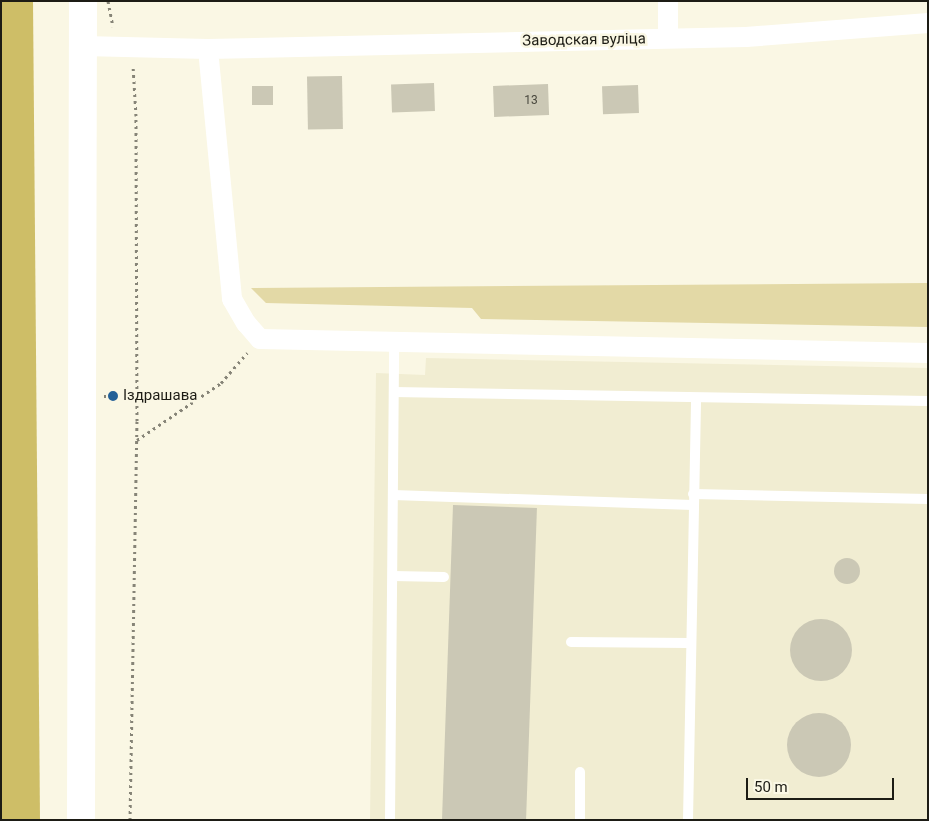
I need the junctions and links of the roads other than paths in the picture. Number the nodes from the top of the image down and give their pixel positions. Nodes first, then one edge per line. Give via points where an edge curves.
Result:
1 (83, 1) edge
2 (668, 1) edge
3 (928, 23) edge
4 (668, 38) junction
5 (83, 46) junction
6 (208, 49) junction
7 (394, 340) junction
8 (928, 353) edge
9 (394, 392) junction
10 (696, 398) junction
11 (928, 401) edge
12 (693, 494) junction
13 (394, 495) junction
14 (928, 499) edge
15 (693, 505) junction
16 (393, 576) junction
17 (444, 577) dead end
18 (571, 642) dead end
19 (689, 642) junction
20 (580, 772) dead end
21 (81, 820) edge
22 (390, 820) edge
23 (580, 820) edge
24 (688, 820) edge

1 - 5 main road
2 - 4 street
3 - 4 street, Заводская вуліца via 756,37
4 - 6 street, Заводская вуліца
5 - 6 street, Заводская вуліца
5 - 21 main road
6 - 7 street via 232,298 246,323 260,339
7 - 8 street
7 - 9 lane
9 - 10 lane
9 - 13 lane
10 - 11 lane
10 - 12 lane
12 - 14 lane
12 - 15 lane
13 - 15 lane
13 - 16 lane
15 - 19 lane
16 - 17 lane
16 - 22 lane
18 - 19 lane
19 - 24 lane
20 - 23 lane

